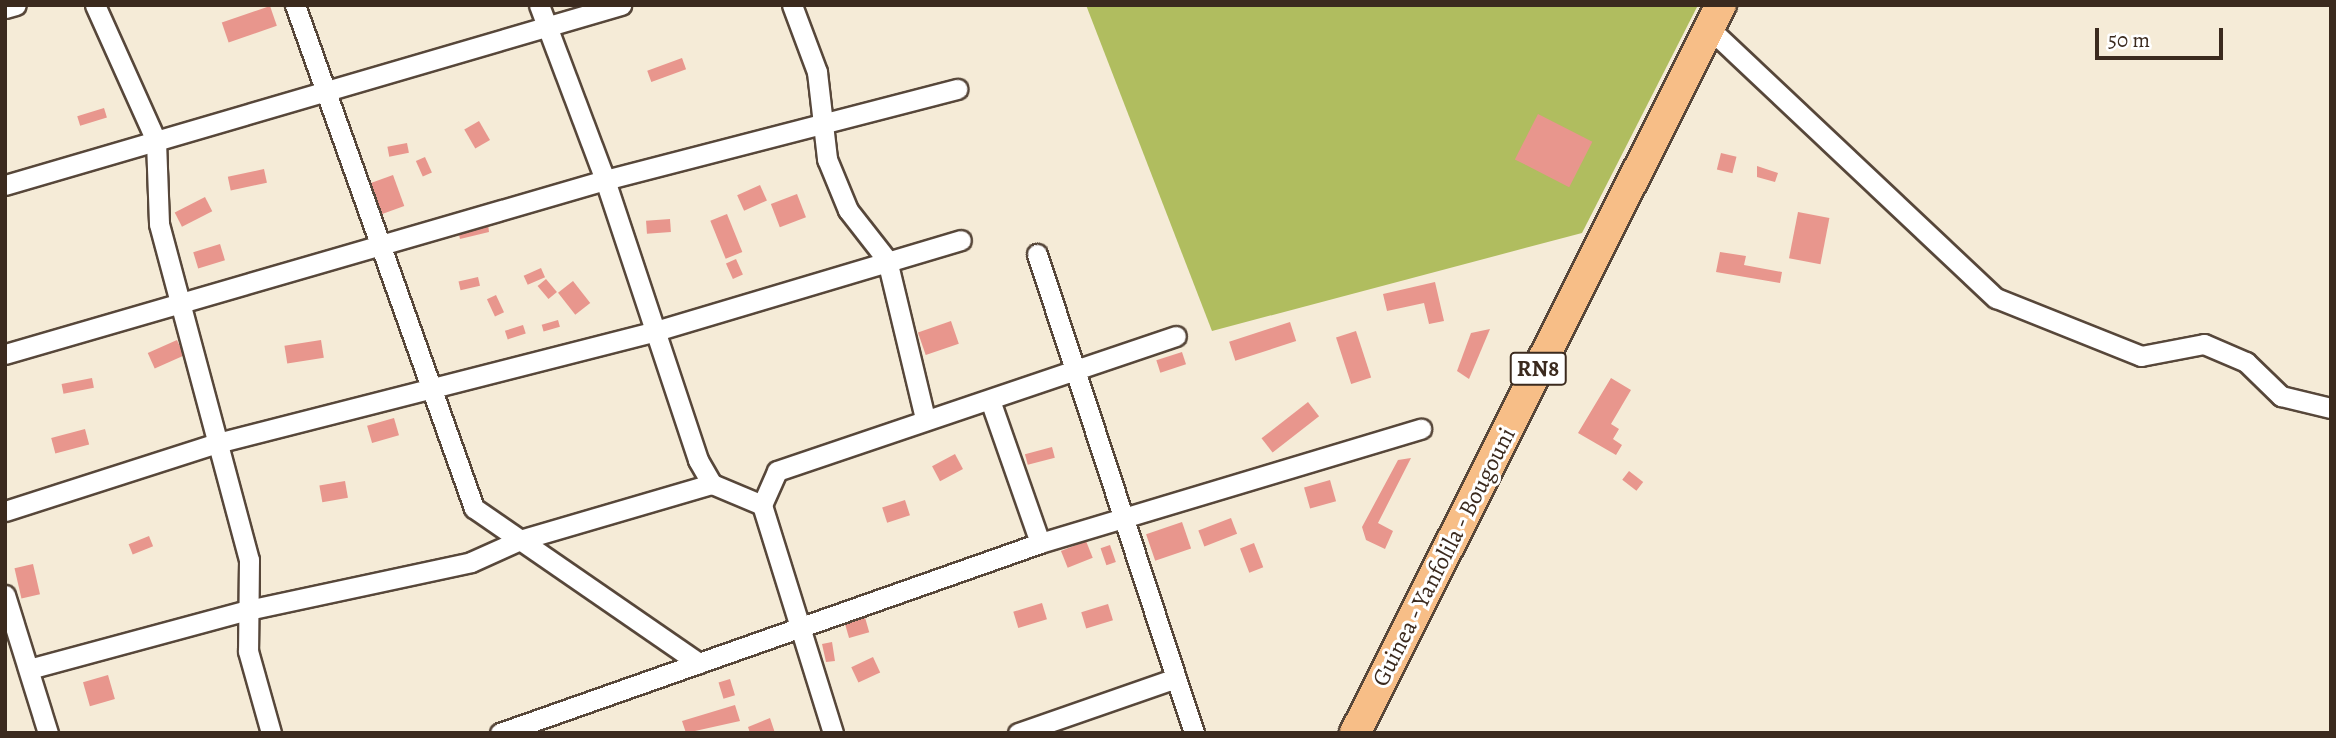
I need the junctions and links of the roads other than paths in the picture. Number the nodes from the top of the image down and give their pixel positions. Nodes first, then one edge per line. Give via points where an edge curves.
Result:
1 (16, 5) edge
2 (95, 5) edge
3 (295, 5) edge
4 (539, 5) edge
5 (621, 5) edge
6 (792, 5) edge
7 (5, 8) edge
8 (1715, 16) edge
9 (548, 28) junction
10 (957, 89) dead end
11 (325, 92) junction
12 (823, 123) junction
13 (156, 141) junction
14 (605, 180) junction
15 (5, 185) edge
16 (961, 240) dead end
17 (380, 245) junction
18 (1037, 254) dead end
19 (887, 260) junction
20 (180, 303) junction
21 (656, 331) junction
22 (1176, 336) dead end
23 (5, 354) edge
24 (1076, 370) junction
25 (432, 388) junction
26 (990, 400) junction
27 (2331, 408) edge
28 (925, 418) junction
29 (1421, 429) dead end
30 (217, 443) junction
31 (712, 484) junction
32 (762, 505) junction
33 (5, 511) edge
34 (1124, 518) junction
35 (520, 540) junction
36 (1040, 543) junction
37 (5, 595) edge
38 (248, 610) junction
39 (800, 627) junction
40 (699, 663) junction
41 (29, 670) junction
42 (1176, 678) junction
43 (48, 733) edge
44 (271, 733) edge
45 (500, 733) edge
46 (833, 733) edge
47 (1018, 733) edge
48 (1194, 733) edge
49 (1355, 733) edge

1 - 7 street
2 - 13 street
3 - 11 street
4 - 9 street
5 - 9 street
6 - 12 street via 817,72
8 - 27 street via 1996,298 2141,356 2204,344 2246,362 2281,396
8 - 49 main road, Guinea - Yanfolila - Bougouni / RN8
9 - 11 street
9 - 14 street
10 - 12 street
11 - 13 street
11 - 17 street
12 - 14 street
12 - 19 street via 827,159 848,211
13 - 15 street
13 - 20 street via 159,224
14 - 17 street
14 - 21 street
16 - 19 street
17 - 20 street
17 - 25 street
18 - 24 street
19 - 21 street
19 - 28 street
20 - 23 street
20 - 30 street
21 - 25 street
21 - 31 street via 698,460
22 - 24 street
24 - 26 street
24 - 34 street
25 - 30 street
25 - 35 street via 474,508
26 - 28 street
26 - 36 street
28 - 32 street via 777,471
29 - 34 street
30 - 33 street
30 - 38 street via 248,560
31 - 32 street
31 - 35 street
32 - 39 street
34 - 36 street
34 - 42 street
35 - 38 street via 471,562
35 - 40 street
36 - 39 street
37 - 41 street
38 - 41 street
38 - 44 street via 248,650
39 - 40 street
39 - 46 street
40 - 45 street
41 - 43 street
42 - 47 street
42 - 48 street

